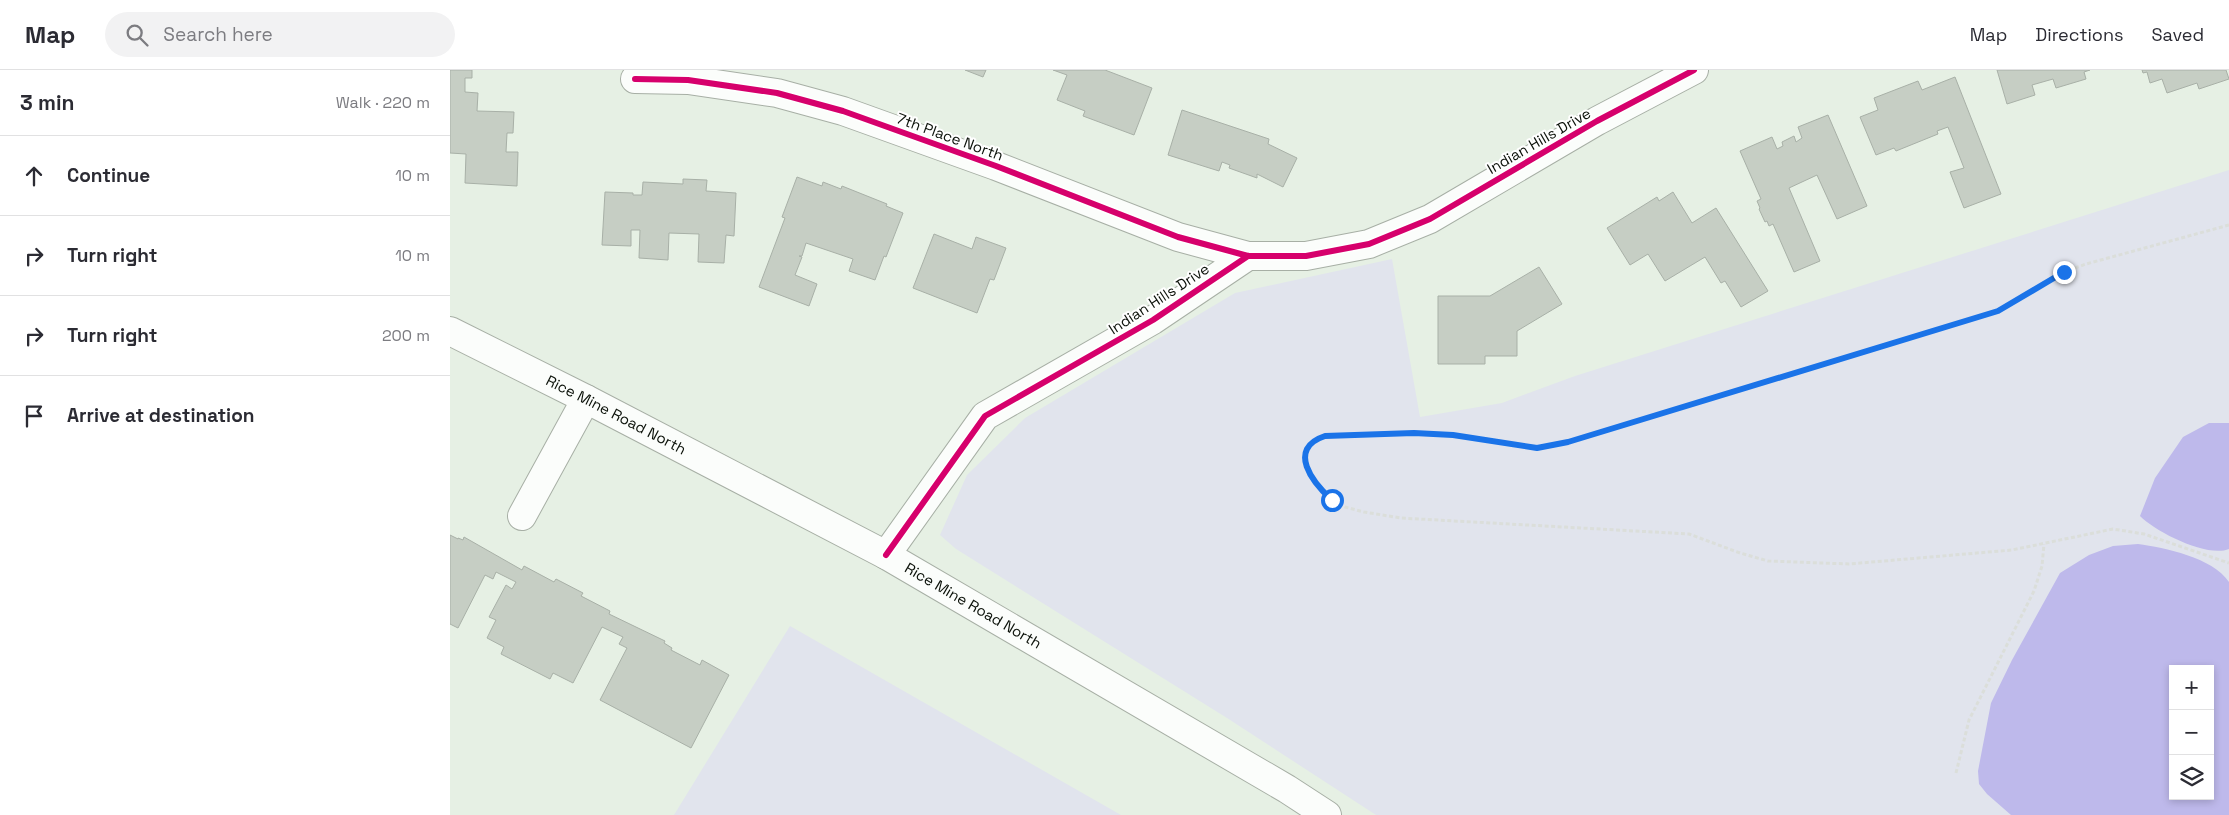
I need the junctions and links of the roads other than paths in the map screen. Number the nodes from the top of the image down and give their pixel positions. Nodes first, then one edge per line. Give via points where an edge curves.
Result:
1 (1694, 70) edge
2 (635, 78) dead end
3 (1248, 256) junction
4 (450, 331) edge
5 (586, 399) junction
6 (522, 516) dead end
7 (886, 555) junction
8 (1327, 815) edge

1 - 3 street, Indian Hills Drive via 1597,121 1430,219 1369,244 1306,256
2 - 3 street, 7th Place North via 688,80 768,92 843,111 1178,237
3 - 7 street, Indian Hills Drive via 1153,320 985,416
4 - 5 street, Rice Mine Road North
5 - 6 street
5 - 7 street, Rice Mine Road North
7 - 8 street, Rice Mine Road North

